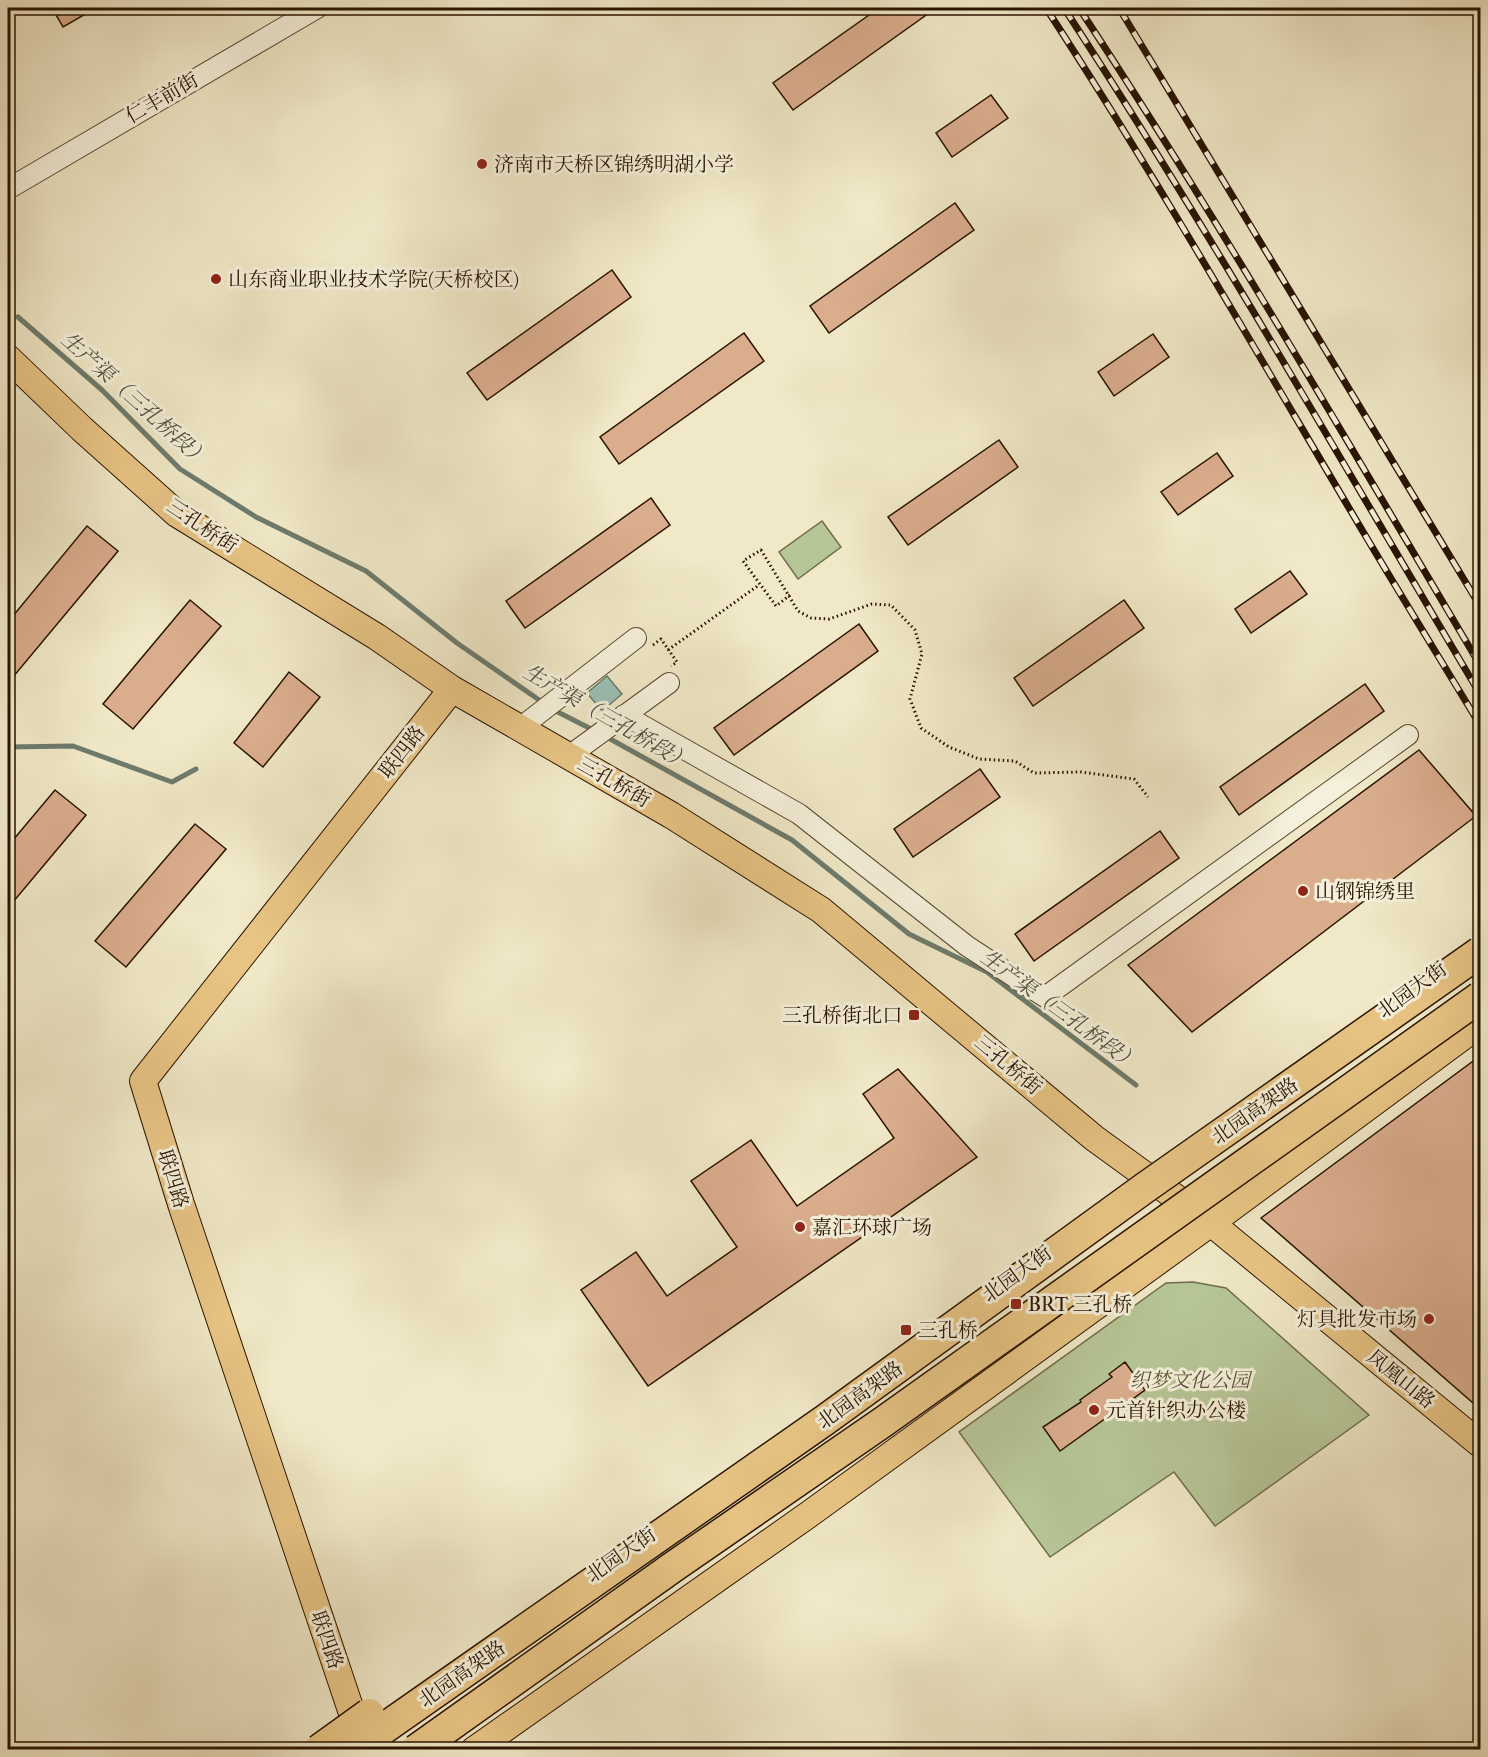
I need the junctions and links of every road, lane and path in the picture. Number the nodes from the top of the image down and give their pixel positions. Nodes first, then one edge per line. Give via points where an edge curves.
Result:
1 (317, 8) edge
2 (8, 189) edge
3 (8, 358) edge
4 (759, 585) junction
5 (790, 595) junction
6 (636, 638) dead end
7 (661, 639) dead end
8 (668, 650) junction
9 (677, 662) dead end
10 (669, 683) dead end
11 (452, 689) junction
12 (617, 721) junction
13 (520, 728) junction
14 (1408, 735) dead end
15 (569, 756) junction
16 (1148, 797) dead end
17 (1480, 941) edge
18 (1480, 952) edge
19 (1480, 997) edge
20 (1480, 1024) edge
21 (1148, 1179) junction
22 (1211, 1223) junction
23 (825, 1420) junction
24 (1480, 1444) edge
25 (356, 1747) edge
26 (319, 1749) edge
27 (416, 1749) edge
28 (474, 1749) edge

1 - 2 street, 仁丰前街
3 - 11 main road, 三孔桥街 via 177,514 376,637
4 - 5 path via 776,606
4 - 5 path via 743,561 761,550
4 - 8 path
5 - 16 path via 798,611 810,618 829,619 872,604 891,605 915,630 922,654 910,699 921,728 949,747 979,759 1015,761 1035,773 1081,772 1134,779
6 - 13 street
7 - 8 path
8 - 9 path
10 - 12 street
11 - 13 main road, 三孔桥街
11 - 25 main road, 联四路 via 142,1082
12 - 14 street via 799,814 967,946 1045,997
12 - 15 street
13 - 15 main road, 三孔桥街
15 - 21 main road, 三孔桥街 via 671,814 821,910
17 - 21 main road, 北园大街
18 - 23 highway, 北园高架路, bridge
19 - 27 highway, 北园高架路, bridge
20 - 22 main road
21 - 22 main road, 三孔桥街
21 - 25 main road, 北园大街 via 869,1382 478,1655
22 - 24 main road, 凤凰山路
22 - 28 main road via 808,1515
23 - 25 highway, 北园高架路, bridge
23 - 26 highway, bridge via 750,1471 521,1608

